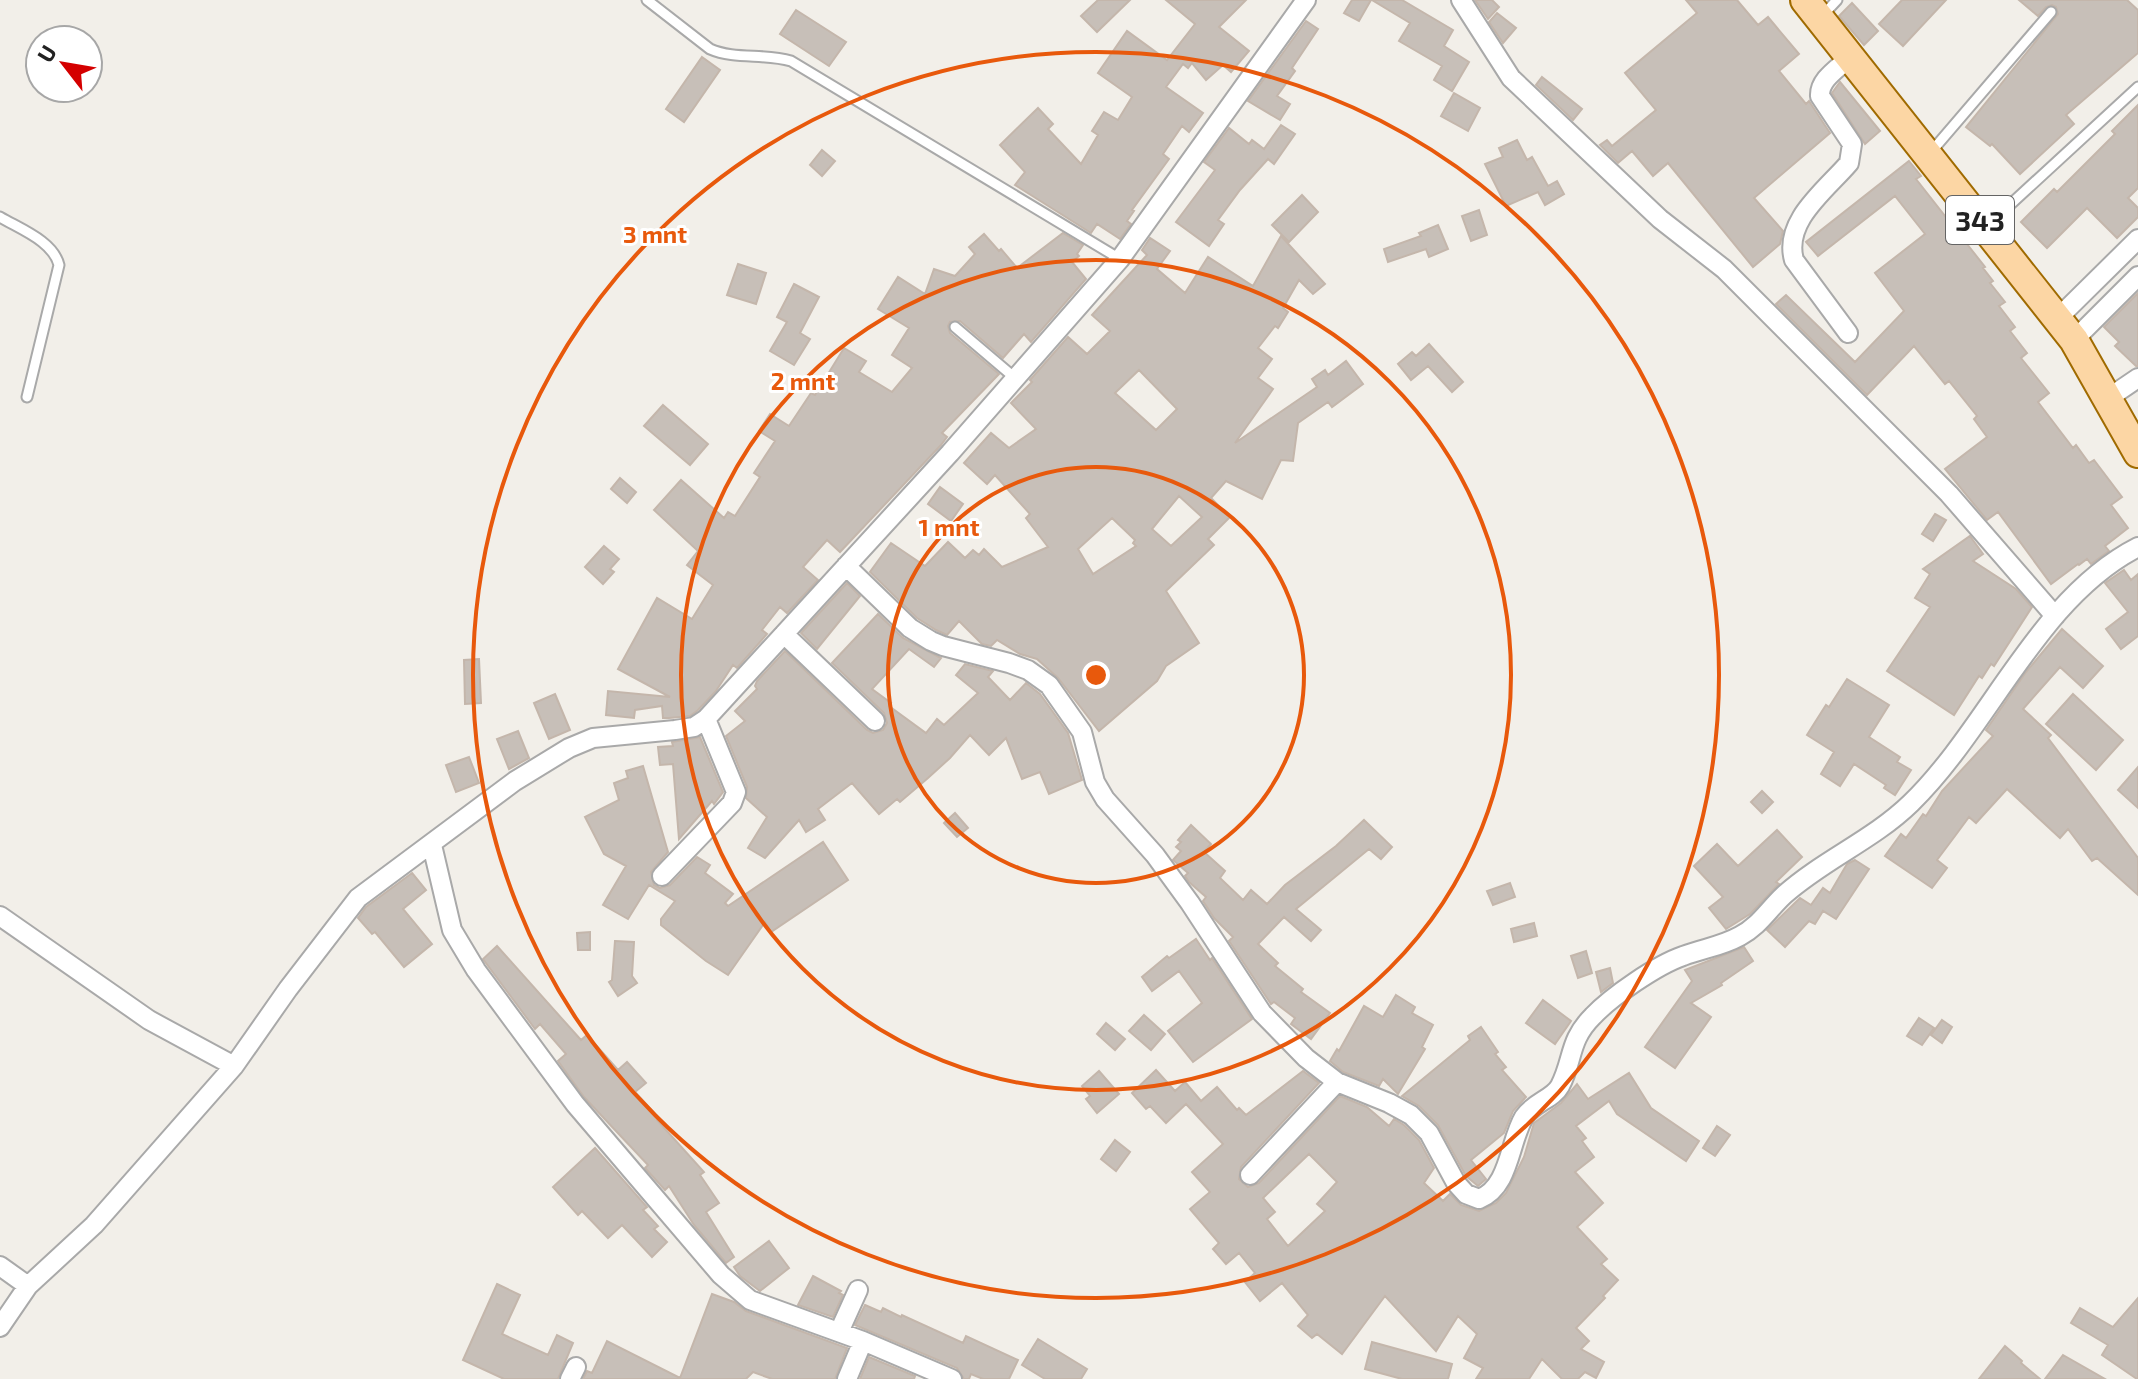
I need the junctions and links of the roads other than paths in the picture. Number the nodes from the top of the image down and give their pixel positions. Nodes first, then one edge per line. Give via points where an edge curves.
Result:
1 (647, 0) edge
2 (1306, 0) edge
3 (1461, 0) edge
4 (1821, 6) edge
5 (2051, 12) dead end
6 (1850, 57) junction
7 (2138, 87) edge
8 (1928, 155) junction
9 (0, 217) edge
10 (1985, 227) junction
11 (2138, 239) edge
12 (1120, 259) junction
13 (2138, 276) edge
14 (955, 327) dead end
15 (2066, 329) junction
16 (1848, 333) dead end
17 (1015, 378) junction
18 (2138, 378) edge
19 (27, 397) dead end
20 (2107, 399) junction
21 (2138, 453) edge
22 (2138, 547) edge
23 (846, 566) junction
24 (2055, 616) junction
25 (784, 634) junction
26 (706, 719) junction
27 (875, 721) dead end
28 (432, 845) junction
29 (662, 876) dead end
30 (0, 916) edge
31 (234, 1066) junction
32 (1337, 1082) junction
33 (1250, 1175) dead end
34 (0, 1266) edge
35 (28, 1286) junction
36 (858, 1290) dead end
37 (0, 1327) edge
38 (839, 1332) junction
39 (863, 1341) junction
40 (932, 1375) edge
41 (847, 1379) edge
42 (952, 1379) edge

1 - 12 lane via 721,54 791,61
2 - 12 street
3 - 24 street via 1511,78 1660,219 1735,280 1949,494
4 - 6 main road, 343
5 - 8 lane
6 - 8 main road, 343
6 - 16 street via 1822,83 1820,96 1853,153 1797,222 1791,248 1794,260
7 - 10 lane
8 - 10 main road, 343
9 - 19 lane via 49,247 59,265
10 - 15 main road, 343
11 - 15 street
12 - 17 street
13 - 15 street
14 - 17 lane
15 - 20 main road, 343
17 - 23 street
18 - 20 street
20 - 21 main road, 343
22 - 24 street via 2081,588
23 - 25 street
23 - 32 street via 910,628 943,646 1028,670 1049,685 1082,732 1105,799 1155,855 1262,1013
24 - 32 street via 1912,803 1784,895 1755,928 1721,947 1681,956 1593,1015 1575,1040 1557,1091 1525,1116 1489,1194 1479,1199 1466,1194 1429,1133 1402,1109
25 - 26 street
25 - 27 street
26 - 28 street via 694,727 593,738 569,748 515,781
26 - 29 street via 736,792 732,803
28 - 31 street via 358,898
28 - 38 street via 452,930 575,1104 721,1275 750,1300
30 - 31 street via 149,1020
31 - 35 street via 94,1225
32 - 33 street
34 - 35 street
35 - 37 street
36 - 38 street
38 - 39 street
39 - 40 street
39 - 41 street
40 - 42 street

